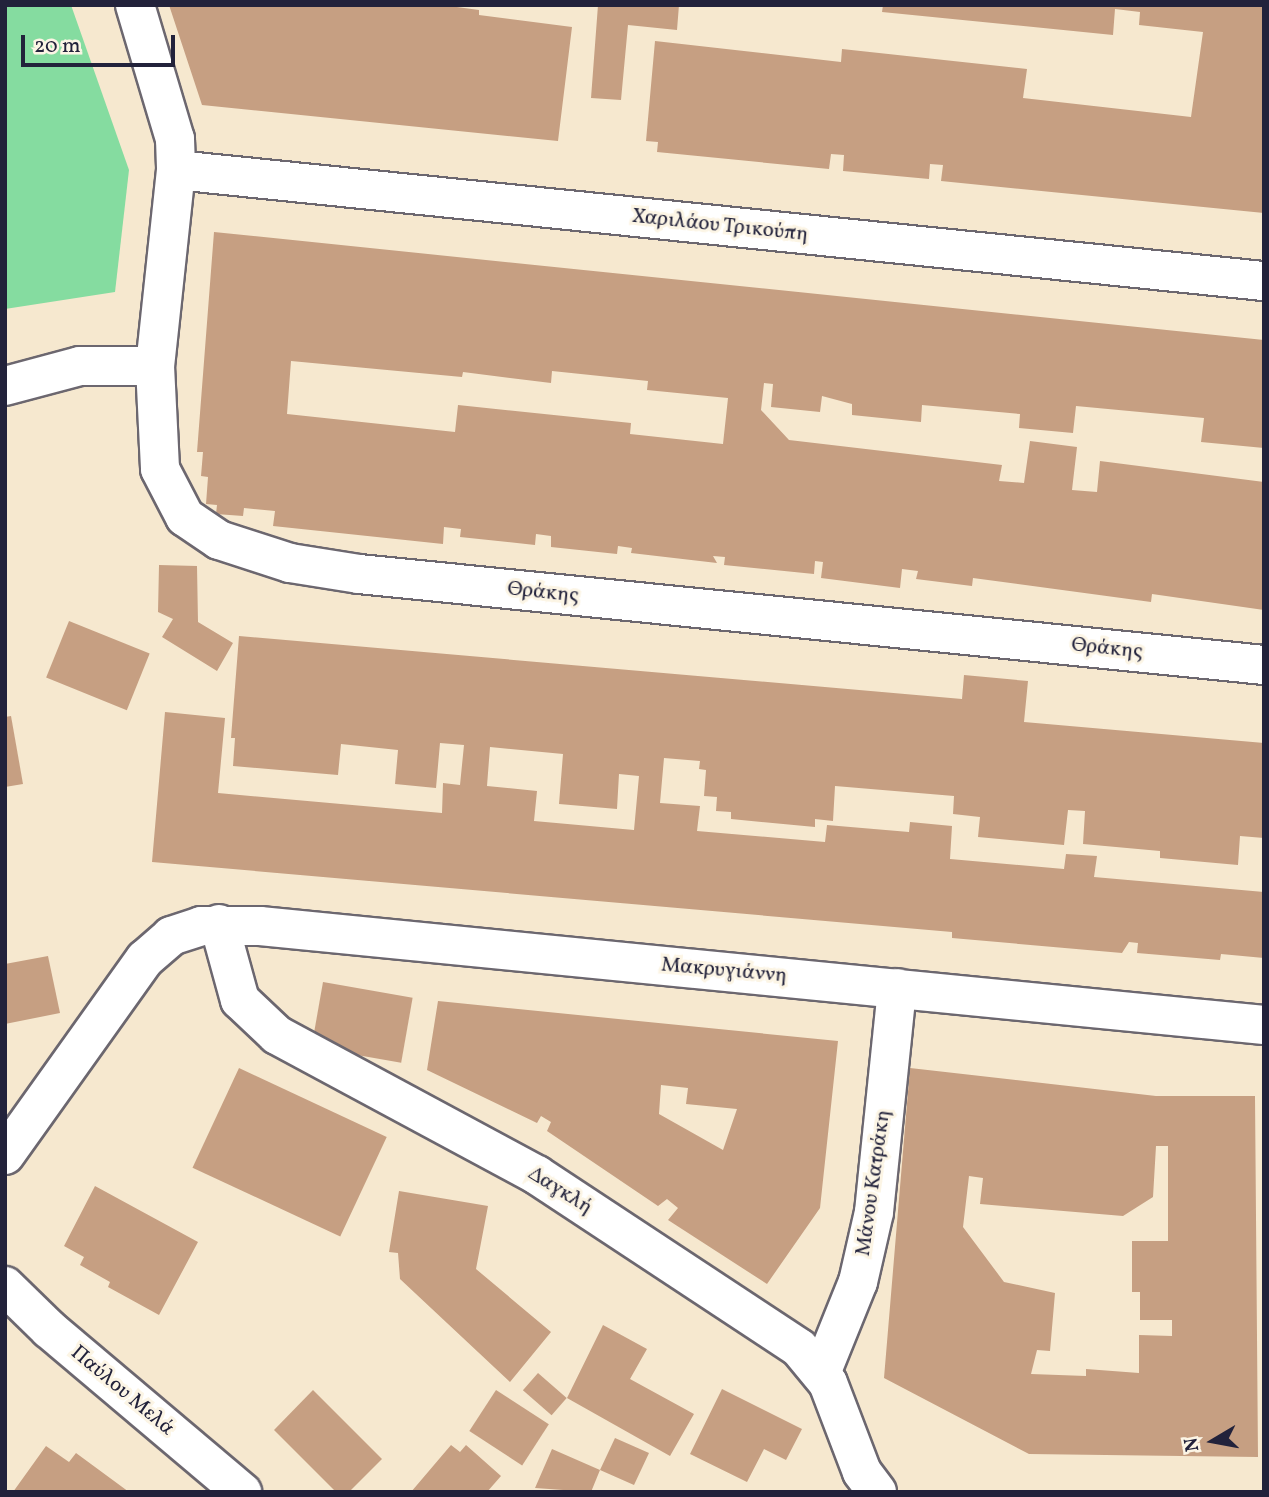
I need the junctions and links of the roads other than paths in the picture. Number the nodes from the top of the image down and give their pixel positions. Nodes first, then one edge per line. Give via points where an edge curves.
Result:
1 (135, 5) edge
2 (176, 170) junction
3 (1264, 281) edge
4 (155, 366) junction
5 (5, 386) edge
6 (1264, 665) edge
7 (202, 927) junction
8 (897, 988) junction
9 (1264, 1025) edge
10 (5, 1155) edge
11 (9, 1301) edge
12 (822, 1371) junction
13 (872, 1491) edge
14 (242, 1492) edge

1 - 2 street, Θράκης via 172,128
2 - 3 street, Χαριλάου Τρικούπη
2 - 4 street, Θράκης
4 - 5 street via 80,366
4 - 6 street, Θράκης via 160,469 185,517 219,540 290,562 359,574
7 - 8 street, Μακρυγιάννη
7 - 10 street via 145,959
7 - 12 street, Δαγκλή via 240,1000 277,1035 537,1175 765,1322
8 - 9 street, Μακρυγιάννη
8 - 12 street, Μάνου Κατράκη via 874,1212 858,1282
11 - 14 street, Παύλου Μελά
12 - 13 street, Δαγκλή

